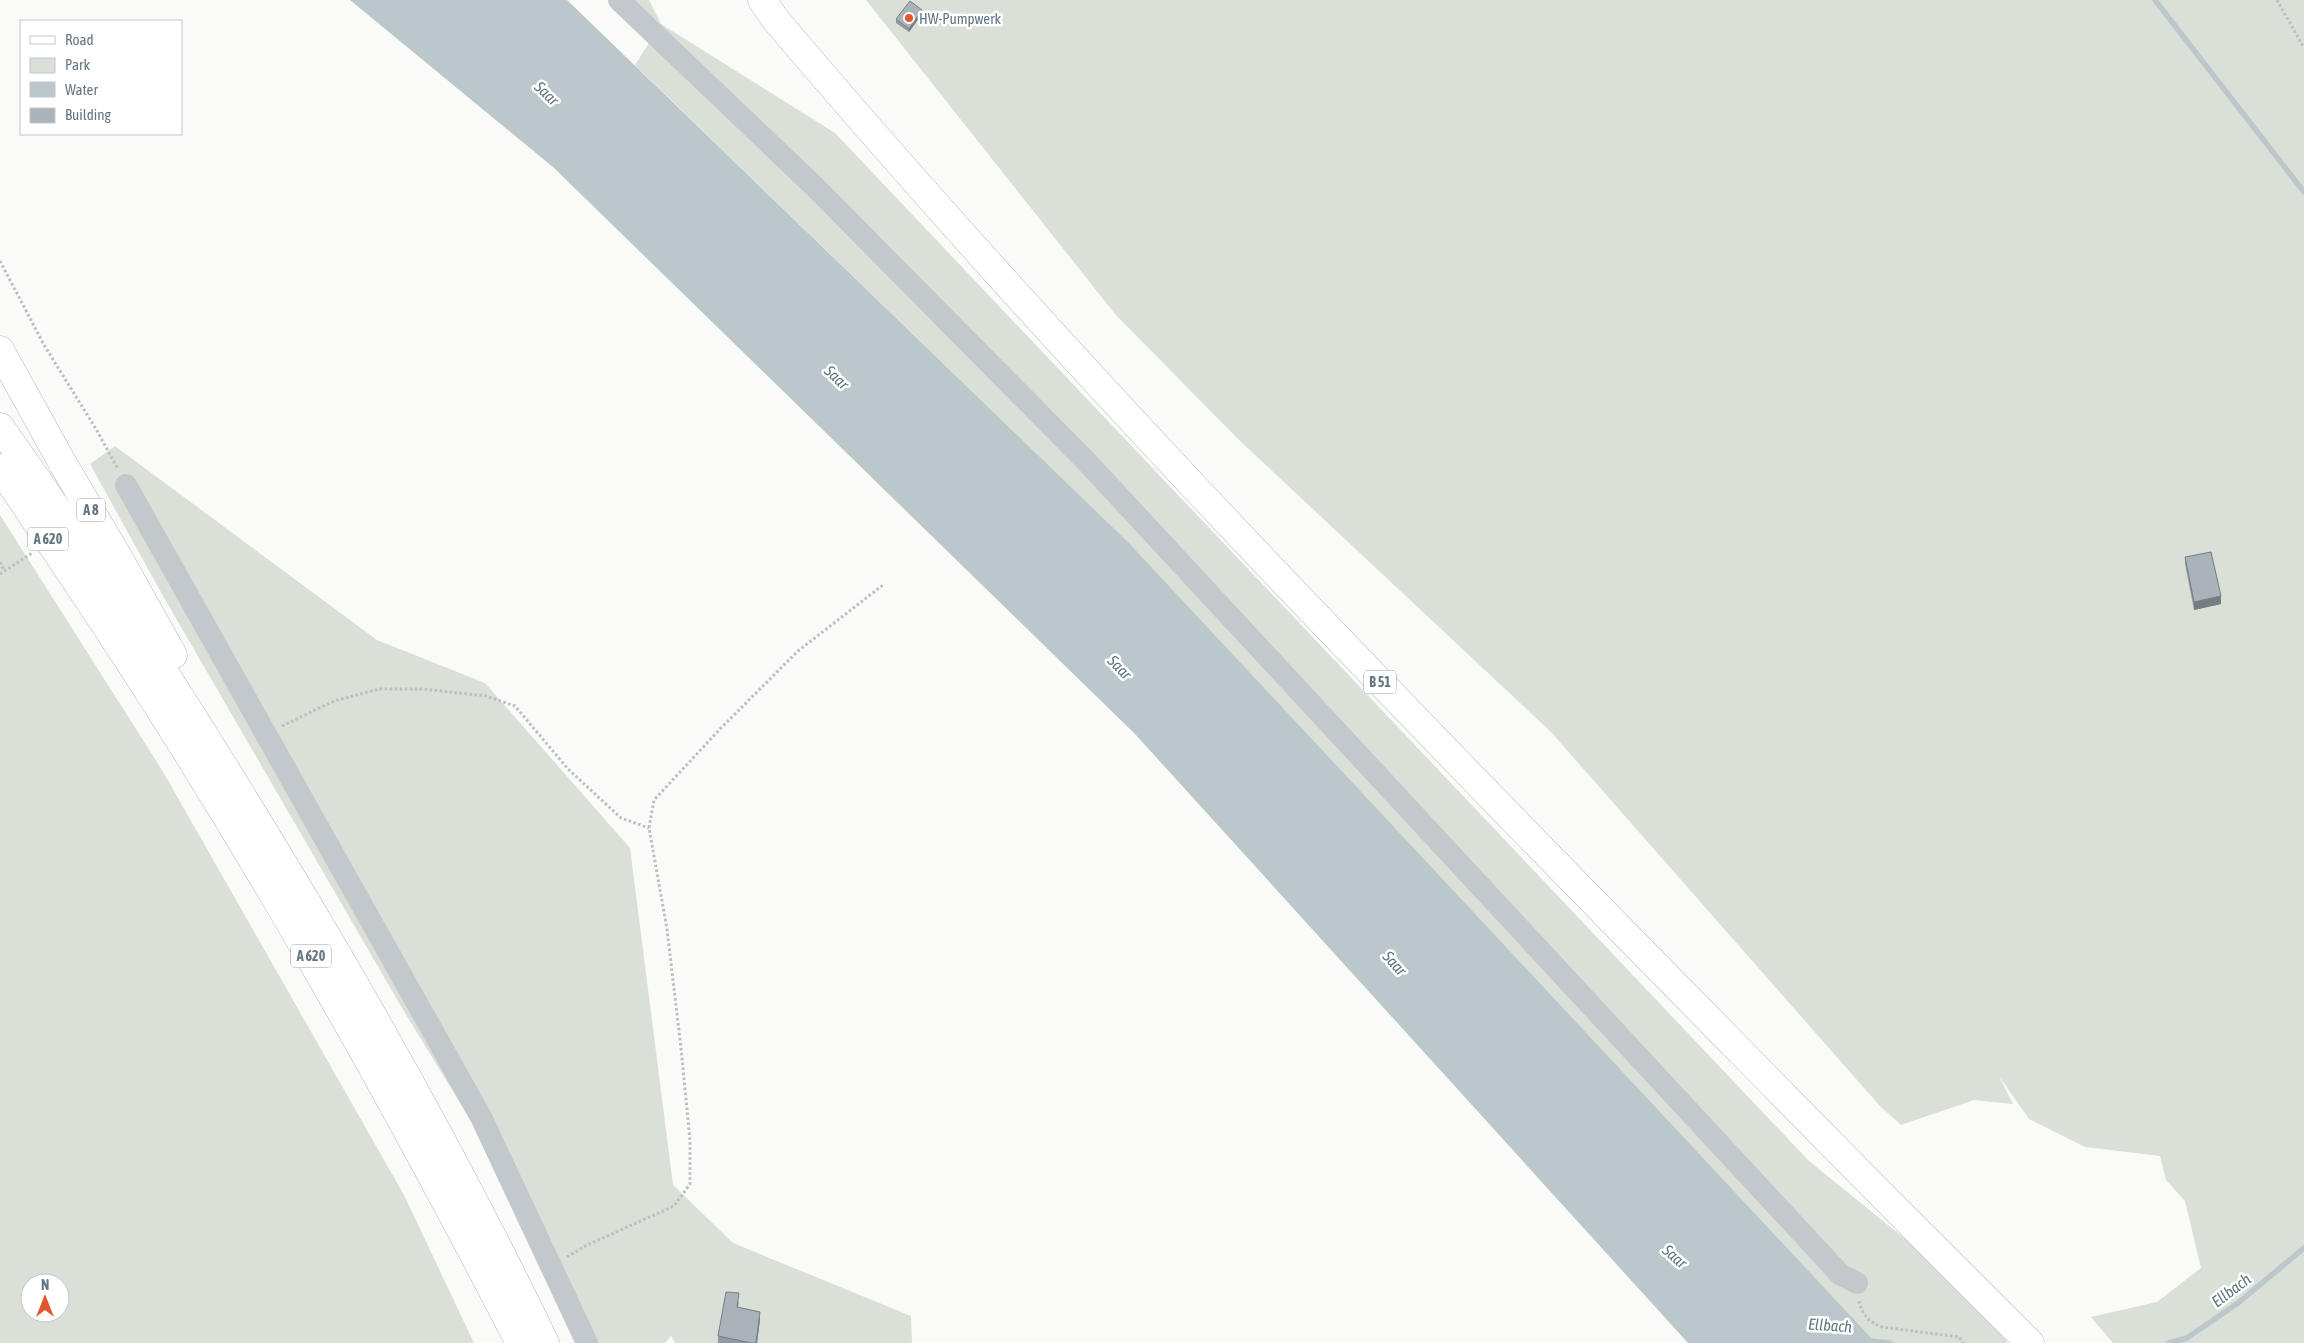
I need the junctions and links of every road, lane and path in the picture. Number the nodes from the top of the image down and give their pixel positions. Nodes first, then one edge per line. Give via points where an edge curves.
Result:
1 (619, 0) edge
2 (762, 0) edge
3 (2278, 0) edge
4 (2304, 48) edge
5 (0, 261) edge
6 (0, 350) edge
7 (0, 427) edge
8 (0, 468) edge
9 (126, 484) joint
10 (28, 487) junction
11 (0, 562) edge
12 (98, 570) junction
13 (0, 574) edge
14 (882, 585) dead end
15 (265, 734) junction
16 (649, 828) junction
17 (551, 1266) junction
18 (1857, 1283) joint
19 (2028, 1341) edge
20 (1963, 1342) edge
21 (520, 1343) edge
22 (545, 1343) edge
23 (587, 1343) edge

1 - 18 lane via 816,188 1086,461 1840,1274
2 - 19 main road, B 51 via 912,179 1297,596 1514,822
3 - 4 path
5 - 9 path via 44,345
6 - 12 main road, A 8, bridge via 64,464
7 - 10 main road, A 620
8 - 10 main road, A 620
9 - 15 lane
10 - 12 main road, A 620, bridge
11 - 13 path via 4,571
12 - 21 main road, A 620 via 208,785 301,939 407,1127
12 - 22 main road, A 620 via 202,728 377,1023
14 - 16 path via 798,651 721,728 654,800
15 - 16 path via 334,701 379,688 423,688 486,696 515,706 568,769 621,818
15 - 17 lane via 481,1117
16 - 17 path via 667,928 681,1048 690,1140 690,1184 674,1206 587,1245
17 - 23 lane
18 - 20 path via 1861,1309 1873,1323 1889,1329 1959,1337

